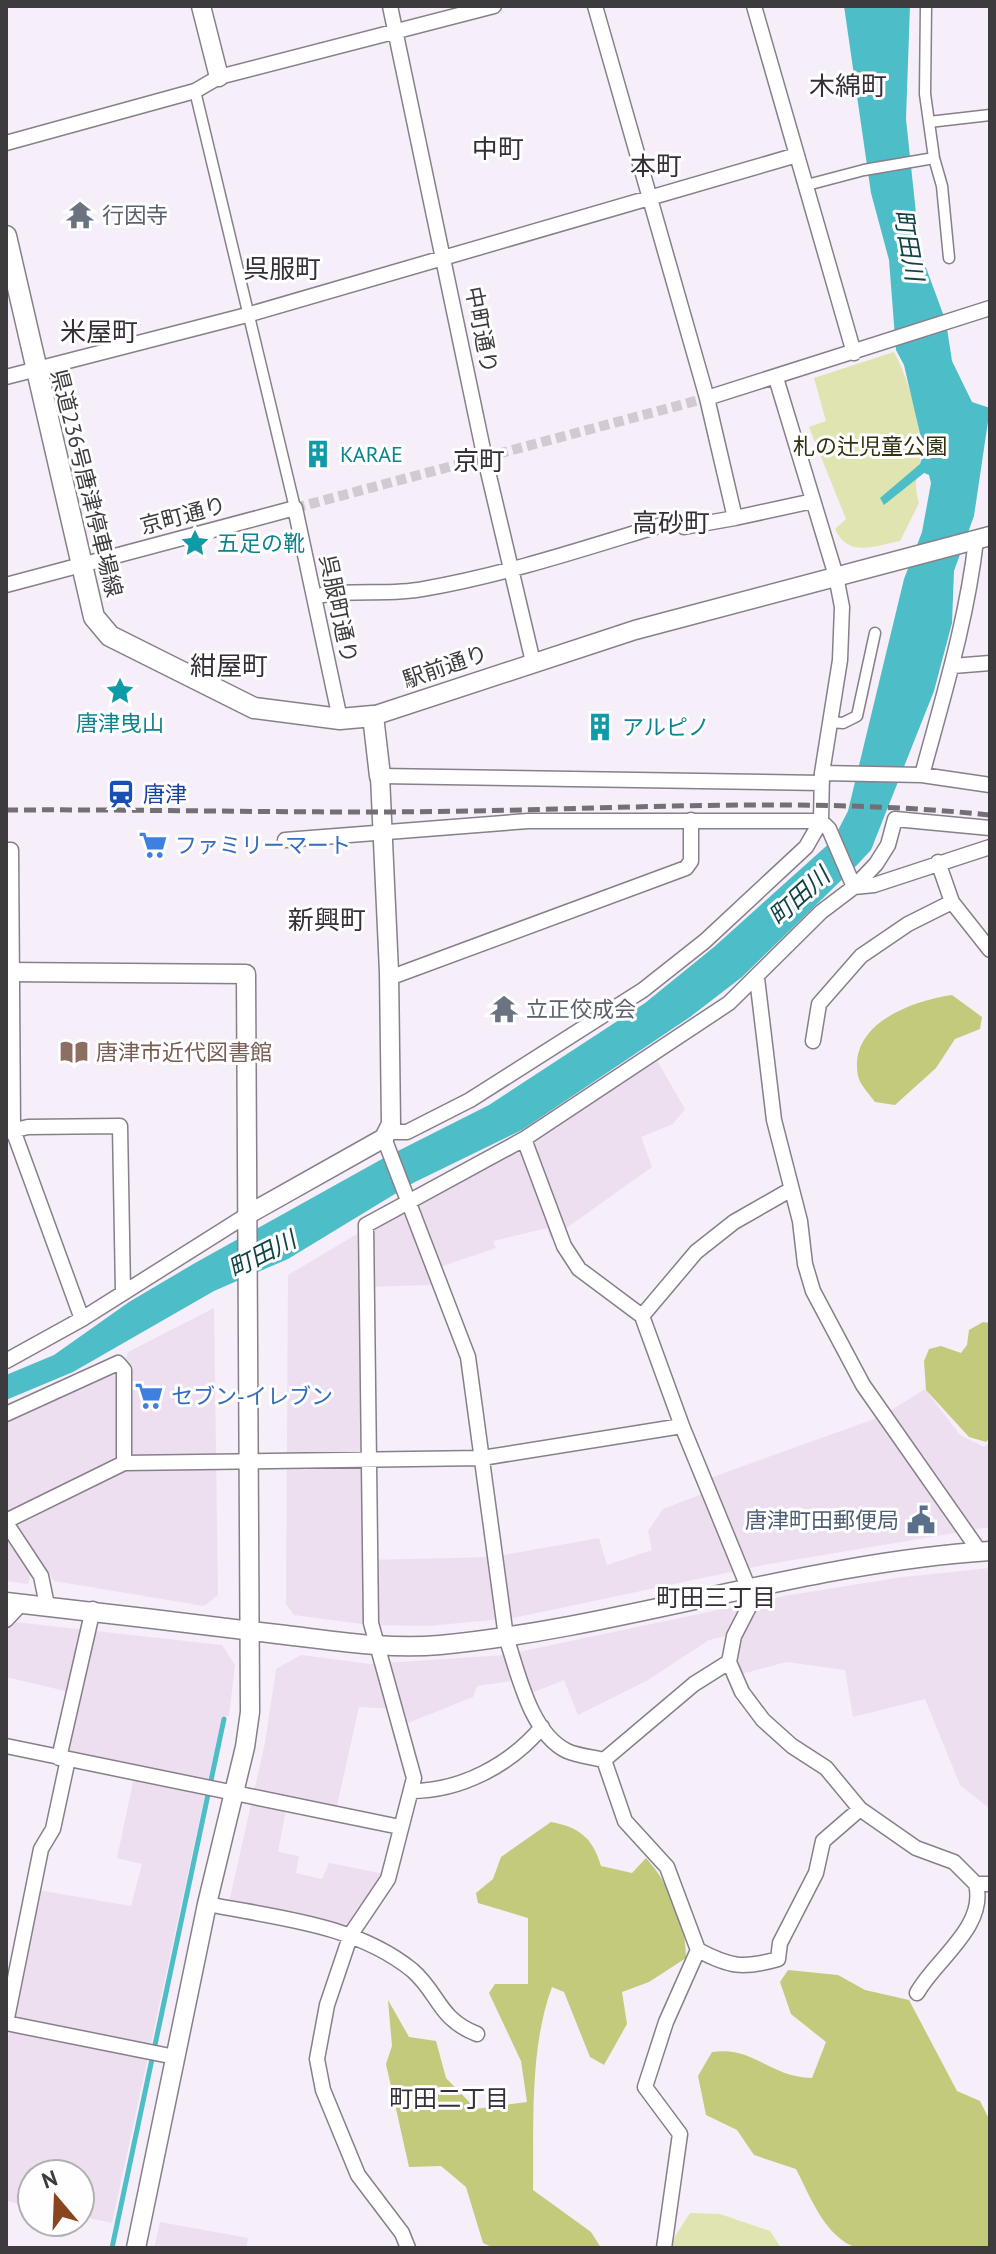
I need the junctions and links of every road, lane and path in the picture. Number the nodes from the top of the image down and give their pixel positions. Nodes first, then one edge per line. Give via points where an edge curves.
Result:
1 (201, 6) edge
2 (390, 6) edge
3 (494, 6) edge
4 (595, 6) edge
5 (754, 6) edge
6 (926, 6) edge
7 (397, 31) junction
8 (219, 77) junction
9 (195, 91) junction
10 (990, 115) edge
11 (929, 122) junction
12 (6, 143) edge
13 (797, 155) junction
14 (934, 158) junction
15 (807, 185) junction
16 (651, 200) junction
17 (6, 236) edge
18 (446, 258) junction
19 (949, 258) dead end
20 (990, 308) edge
21 (247, 315) junction
22 (854, 353) junction
23 (35, 369) junction
24 (6, 377) edge
25 (776, 378) junction
26 (707, 398) junction
27 (813, 501) junction
28 (295, 508) junction
29 (735, 518) junction
30 (978, 540) edge
31 (81, 565) junction
32 (509, 569) junction
33 (836, 576) junction
34 (6, 585) edge
35 (314, 597) junction
36 (875, 633) dead end
37 (533, 662) junction
38 (990, 663) edge
39 (953, 666) junction
40 (373, 716) junction
41 (340, 719) junction
42 (830, 722) junction
43 (919, 775) junction
44 (380, 776) junction
45 (822, 778) junction
46 (990, 785) edge
47 (691, 820) junction
48 (825, 825) junction
49 (990, 828) edge
50 (384, 831) junction
51 (285, 840) dead end
52 (990, 847) edge
53 (6, 850) edge
54 (938, 862) junction
55 (854, 887) junction
56 (952, 902) junction
57 (990, 950) edge
58 (9, 972) edge
59 (389, 978) junction
60 (757, 978) junction
61 (813, 1041) dead end
62 (10, 1131) edge
63 (387, 1139) junction
64 (524, 1139) junction
65 (790, 1190) junction
66 (409, 1200) junction
67 (247, 1219) junction
68 (123, 1291) junction
69 (642, 1316) junction
70 (82, 1319) junction
71 (6, 1361) edge
72 (6, 1414) edge
73 (682, 1426) junction
74 (482, 1458) junction
75 (368, 1462) junction
76 (124, 1463) junction
77 (251, 1463) junction
78 (6, 1522) edge
79 (985, 1552) edge
80 (748, 1587) junction
81 (14, 1602) edge
82 (47, 1605) junction
83 (93, 1609) junction
84 (6, 1620) edge
85 (252, 1631) junction
86 (506, 1637) junction
87 (374, 1645) junction
88 (729, 1662) junction
89 (542, 1727) junction
90 (6, 1746) edge
91 (64, 1758) junction
92 (604, 1760) junction
93 (217, 1791) junction
94 (411, 1791) junction
95 (860, 1809) junction
96 (400, 1827) junction
97 (983, 1884) edge
98 (207, 1904) junction
99 (351, 1934) junction
100 (698, 1950) junction
101 (917, 1993) dead end
102 (6, 2023) edge
103 (477, 2034) dead end
104 (159, 2054) junction
105 (136, 2248) edge
106 (408, 2248) edge
107 (664, 2248) edge

1 - 8 street
2 - 7 street, 中町通り
3 - 7 street
4 - 16 street
5 - 13 street
6 - 11 street
7 - 8 street
7 - 18 street, 中町通り
8 - 9 street
9 - 12 street
9 - 21 street
10 - 11 street
11 - 14 street
13 - 15 street
13 - 16 street
14 - 15 street
14 - 19 street
15 - 22 street
16 - 18 street
16 - 26 street
17 - 23 main road, 県道236号唐津停車場線
18 - 21 street
18 - 32 street, 中町通り
20 - 22 street
21 - 23 street
21 - 28 street
22 - 25 street
23 - 24 street
23 - 31 main road, 県道236号唐津停車場線
25 - 26 street
25 - 27 street
26 - 29 street
27 - 29 street
27 - 33 street
28 - 31 street, 京町通り
28 - 35 street, 呉服町通り
29 - 32 street via 684,527 678,520
30 - 33 street, 駅前通り
30 - 39 street
31 - 34 street, 京町通り
31 - 41 main road, 県道236号唐津停車場線 via 94,617 110,636 254,708
32 - 35 street via 420,590 340,590
32 - 37 street, 中町通り
33 - 37 street, 駅前通り
33 - 42 street via 843,632
35 - 41 street, 呉服町通り
36 - 42 street via 857,716
37 - 40 street, 駅前通り
38 - 39 street
39 - 43 street
40 - 41 main road, 県道236号唐津停車場線
40 - 44 main road
42 - 45 street
43 - 45 street
43 - 46 street
44 - 45 street
44 - 50 street
45 - 48 street
47 - 48 street
47 - 50 street via 528,821
47 - 59 street via 691,861 686,868
48 - 55 street
48 - 63 street via 770,882 643,990 470,1100
49 - 55 street via 895,819 888,845
50 - 51 street
50 - 59 street
52 - 54 street
53 - 58 street via 11,850
54 - 55 street
54 - 56 street
55 - 60 street via 821,912
56 - 57 street
56 - 61 street via 861,956 819,1004
58 - 62 street
58 - 67 street via 246,974
59 - 63 street
60 - 64 street via 729,1003
60 - 65 street via 774,1120
62 - 68 street via 120,1126
62 - 70 street
63 - 66 street
63 - 67 street
64 - 66 street
64 - 69 street via 564,1246 579,1269
65 - 69 street via 734,1222 696,1252
65 - 79 street via 805,1264 863,1385
66 - 74 street via 468,1357
66 - 75 street via 366,1225
67 - 68 street
67 - 77 street
68 - 70 street
69 - 73 street
70 - 71 street
72 - 76 street via 118,1363 124,1370
73 - 74 street
73 - 80 street
74 - 75 street
74 - 86 street
75 - 77 street
75 - 87 street
76 - 77 street
76 - 78 street
77 - 85 street
78 - 82 street via 41,1576
79 - 80 street via 839,1569
80 - 86 street
80 - 88 street via 750,1605 734,1636
81 - 82 street
81 - 84 street
82 - 83 street
83 - 85 street
83 - 91 street
85 - 87 street
85 - 93 street via 250,1712
86 - 87 street
86 - 89 street
87 - 94 street via 414,1778
88 - 92 street via 694,1684
88 - 95 street via 763,1720 826,1768
89 - 92 street via 568,1751
89 - 94 street via 512,1757 471,1779
90 - 91 street
91 - 93 street
91 - 102 street via 53,1829 41,1849
92 - 100 street via 625,1821 667,1867
93 - 96 street
93 - 98 street
94 - 96 street
95 - 97 street via 916,1848 954,1862
95 - 100 street via 823,1841 816,1873 780,1943 778,1959 755,1966 727,1965
96 - 99 street via 388,1879
97 - 101 street via 976,1910
98 - 99 street
98 - 104 street
99 - 103 street via 411,1969 448,2019
99 - 106 street via 327,2005 317,2059 323,2090 358,2175
100 - 107 street via 645,2087 680,2134
102 - 104 street
104 - 105 street

